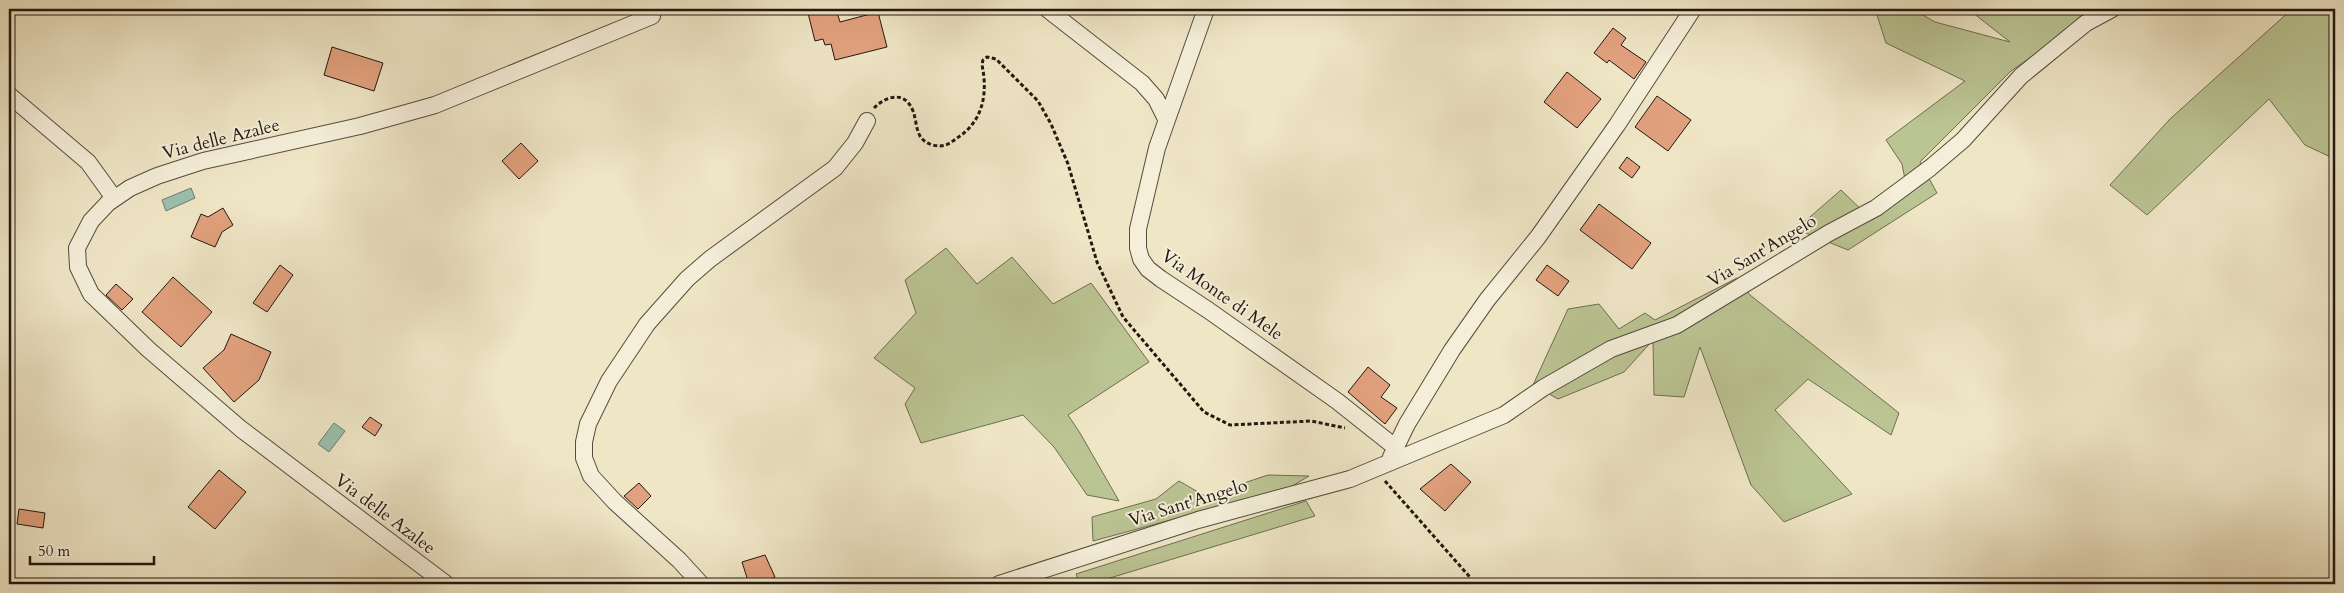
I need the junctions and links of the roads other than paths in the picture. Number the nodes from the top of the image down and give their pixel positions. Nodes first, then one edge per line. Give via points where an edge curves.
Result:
1 (1047, 9) edge
2 (1206, 9) edge
3 (1692, 9) edge
4 (2112, 9) edge
5 (652, 16) dead end
6 (9, 95) edge
7 (1166, 119) junction
8 (866, 121) road end
9 (114, 198) junction
10 (1392, 454) junction
11 (446, 584) edge
12 (701, 584) edge
13 (1000, 584) edge

1 - 7 street via 1142,83 1156,99
2 - 7 street, Via Monte di Mele
3 - 10 street via 1617,125 1538,237 1452,350
4 - 10 street, Via Sant'Angelo via 2086,24 2021,76 1963,140 1876,208 1677,325 1602,354 1504,415
5 - 9 street, Via delle Azalee via 435,105 360,126 178,168
6 - 9 street via 88,162
7 - 10 street, Via Monte di Mele via 1138,229 1138,248 1144,264 1337,401
8 - 12 street via 855,143 835,168 687,279 647,324 609,380 588,424 584,458 591,476
9 - 11 street, Via delle Azalee via 91,221 76,252 82,280 94,298 241,429
10 - 13 street, Via Sant'Angelo via 1374,468 1350,479 1198,520

